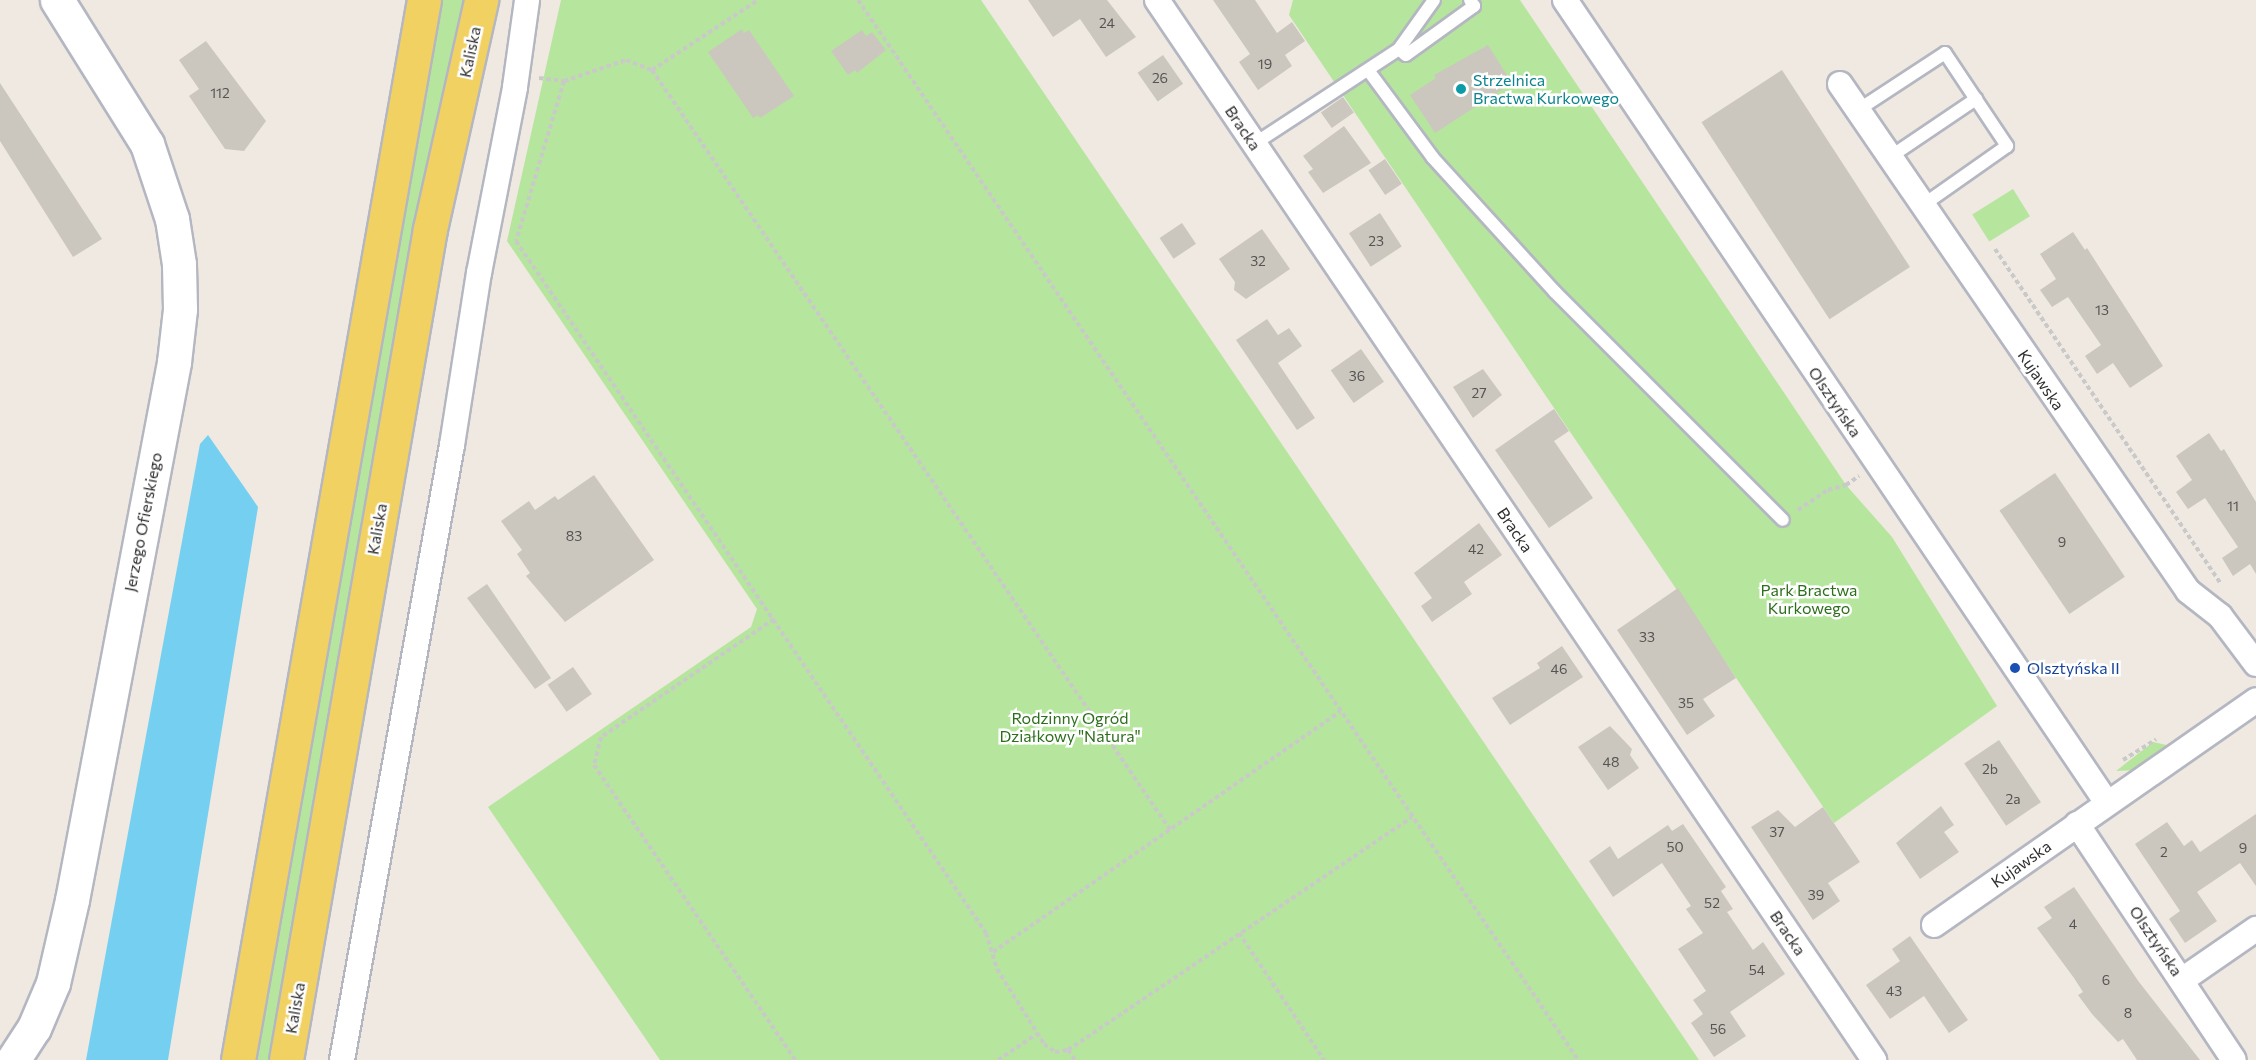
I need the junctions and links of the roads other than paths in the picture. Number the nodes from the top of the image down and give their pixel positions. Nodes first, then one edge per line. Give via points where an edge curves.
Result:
1 (57, 0) edge
2 (481, 0) edge
3 (527, 0) edge
4 (1157, 0) edge
5 (1434, 0) edge
6 (1470, 0) edge
7 (1564, 0) edge
8 (421, 5) edge
9 (1399, 49) junction
10 (1368, 70) junction
11 (1840, 84) dead end
12 (1976, 99) junction
13 (1858, 110) junction
14 (1254, 144) junction
15 (1890, 157) junction
16 (1923, 205) junction
17 (1783, 520) road end
18 (2256, 664) edge
19 (2256, 700) edge
20 (2107, 803) junction
21 (2077, 824) junction
22 (1934, 926) dead end
23 (2256, 929) edge
24 (2182, 980) junction
25 (13, 1060) edge
26 (238, 1060) edge
27 (285, 1060) edge
28 (342, 1060) edge
29 (1874, 1060) edge
30 (2234, 1060) edge

1 - 25 street, Jerzego Ofierskiego via 147,144 172,219 180,309 174,362 72,900 52,983 34,1028
2 - 27 main road, Kaliska via 423,262
3 - 28 street
4 - 14 street, Bracka
5 - 9 lane
6 - 9 lane via 1474,6 1406,55
7 - 20 street, Olsztyńska
8 - 26 main road
9 - 10 lane
10 - 14 lane
10 - 17 lane via 1433,158 1540,276
11 - 13 street, Kujawska
12 - 13 lane via 1945,53
12 - 15 lane
12 - 16 lane via 2007,146
13 - 15 street, Kujawska
14 - 29 street, Bracka
15 - 16 street, Kujawska
16 - 18 street, Kujawska via 2188,591 2220,616
19 - 20 street, Kujawska
20 - 21 street, Kujawska
21 - 22 street, Kujawska
21 - 24 street, Olsztyńska
23 - 24 street
24 - 30 street, Olsztyńska

